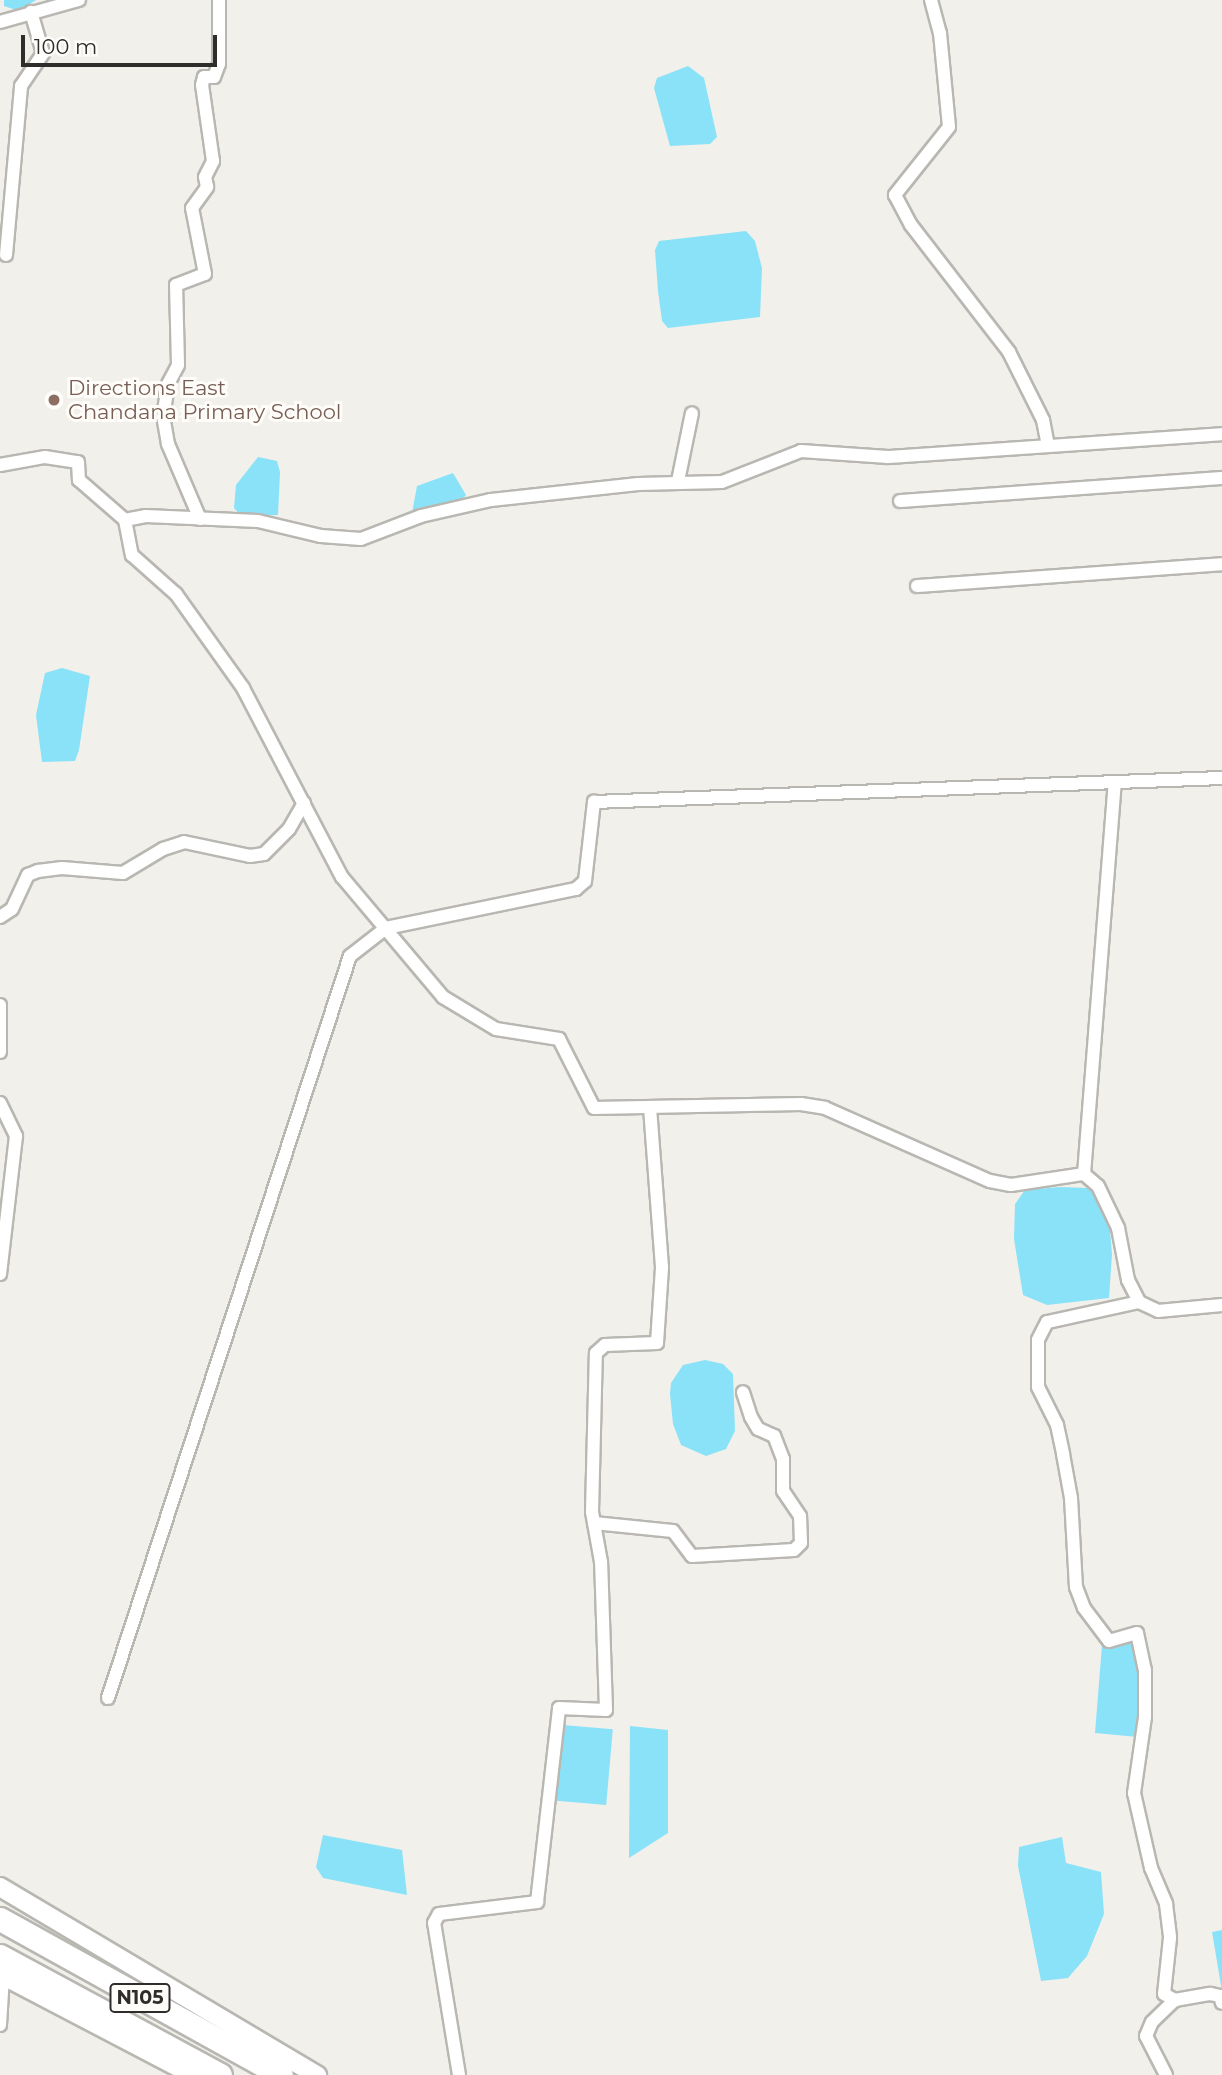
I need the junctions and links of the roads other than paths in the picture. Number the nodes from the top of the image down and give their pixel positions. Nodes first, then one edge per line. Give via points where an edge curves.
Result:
1 (79, 0) edge
2 (219, 0) edge
3 (931, 0) edge
4 (32, 12) junction
5 (0, 22) edge
6 (6, 255) dead end
7 (692, 413) dead end
8 (1222, 434) edge
9 (1048, 445) junction
10 (0, 465) edge
11 (1222, 478) edge
12 (678, 481) junction
13 (900, 501) dead end
14 (200, 519) junction
15 (125, 520) junction
16 (1222, 564) edge
17 (917, 586) dead end
18 (1222, 778) edge
19 (1115, 782) junction
20 (304, 803) junction
21 (0, 917) edge
22 (386, 928) junction
23 (0, 1005) edge
24 (0, 1052) edge
25 (0, 1103) edge
26 (650, 1107) junction
27 (1084, 1174) junction
28 (0, 1274) edge
29 (1139, 1302) junction
30 (1222, 1305) edge
31 (743, 1392) dead end
32 (594, 1523) junction
33 (108, 1698) dead end
34 (0, 1887) edge
35 (0, 1919) edge
36 (1, 1969) edge
37 (1175, 2000) junction
38 (1222, 2003) edge
39 (0, 2025) edge
40 (193, 2075) edge
41 (220, 2075) edge
42 (281, 2075) edge
43 (317, 2075) edge
44 (459, 2075) edge
45 (1166, 2075) edge

1 - 4 street
2 - 14 street via 219,64 214,77 204,78 202,85 213,162 205,177 207,187 192,208 205,274 176,285 178,365 167,384 163,417 168,444
3 - 9 street via 940,33 950,127 895,195 911,225 1009,352 1043,420
4 - 5 street
4 - 6 street via 43,53 21,86
7 - 12 street
8 - 9 street
9 - 12 street via 888,457 801,451 722,482
10 - 15 street via 45,457 78,462 79,480
11 - 13 street
12 - 14 street via 491,500 421,516 361,539 321,536 258,521
14 - 15 street via 146,516
15 - 20 street via 132,555 176,594 243,688
16 - 17 street
18 - 19 street
19 - 22 street via 594,802 584,881 576,889
19 - 27 street
20 - 21 street via 289,829 264,854 250,856 184,842 123,873 62,868 38,871 28,875 12,909
20 - 22 street via 342,877
22 - 26 street via 443,997 496,1029 559,1039 594,1108
22 - 33 street via 350,956 331,1006
23 - 24 street
25 - 28 street via 16,1136
26 - 27 street via 801,1104 825,1108 989,1181 1011,1185
26 - 32 street via 662,1267 657,1343 606,1345 596,1353
27 - 29 street via 1098,1186 1118,1228 1128,1280
29 - 30 street via 1158,1311
29 - 37 street via 1047,1322 1038,1340 1036,1363 1038,1387 1057,1425 1071,1497 1076,1587 1084,1608 1110,1642 1137,1633 1145,1670 1145,1717 1134,1793 1151,1868 1166,1904 1170,1938 1164,1994
31 - 32 street via 758,1429 774,1436 783,1459 783,1491 800,1516 801,1544 794,1550 692,1556 673,1531
32 - 44 street via 601,1562 606,1710 559,1708 537,1902 439,1914 434,1923
34 - 43 main road
35 - 42 highway, N105
36 - 39 street
36 - 40 main road
36 - 41 highway, N105
37 - 38 street via 1210,1994 1220,1996
37 - 45 street via 1152,2022 1146,2036

